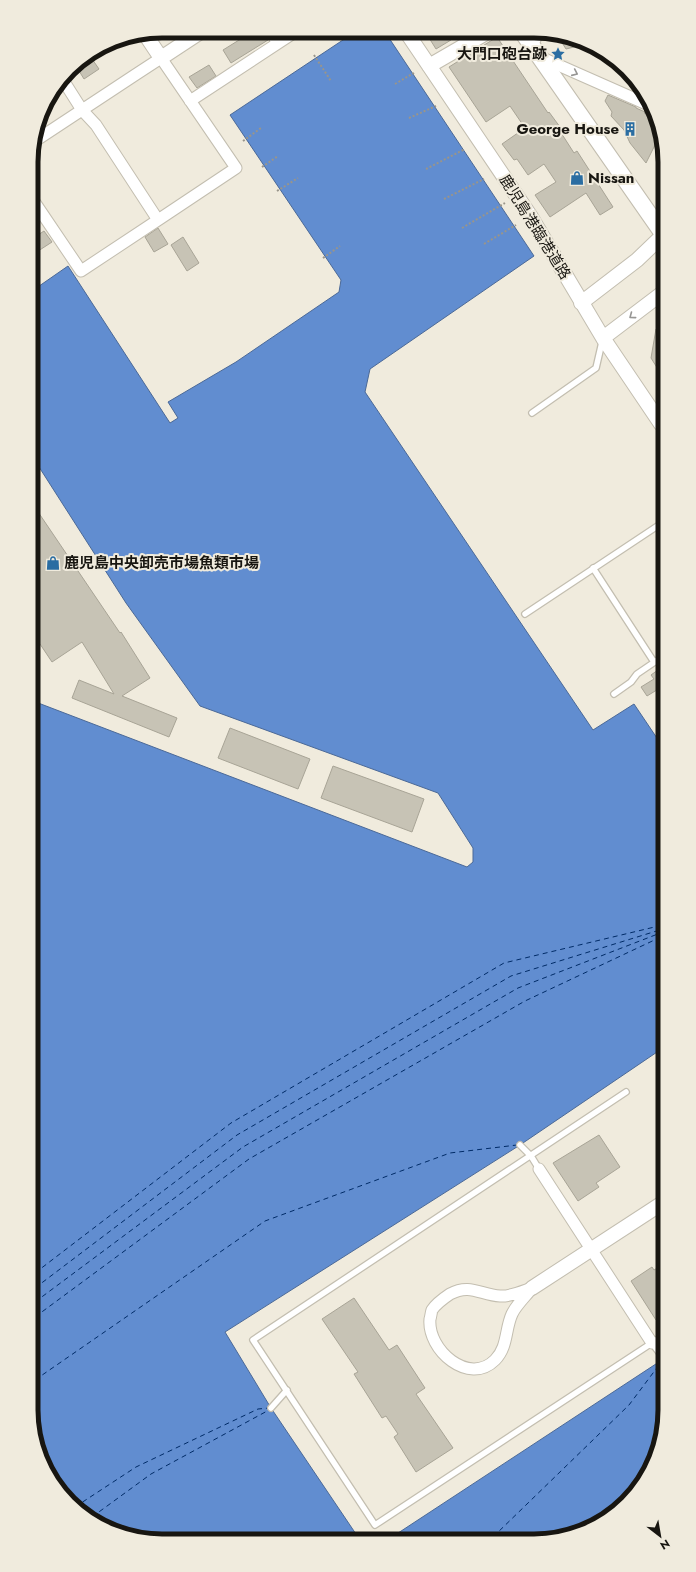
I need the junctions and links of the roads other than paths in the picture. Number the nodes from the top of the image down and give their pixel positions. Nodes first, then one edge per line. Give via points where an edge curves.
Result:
1 (191, 38) edge
2 (275, 38) edge
3 (286, 38) edge
4 (411, 38) edge
5 (477, 38) edge
6 (148, 39) edge
7 (533, 42) edge
8 (278, 43) junction
9 (161, 58) junction
10 (429, 66) junction
11 (66, 84) edge
12 (190, 101) junction
13 (641, 101) edge
14 (82, 110) junction
15 (41, 137) edge
16 (38, 207) edge
17 (158, 220) junction
18 (658, 227) edge
19 (658, 240) edge
20 (658, 296) edge
21 (582, 303) junction
22 (603, 338) junction
23 (532, 413) dead end
24 (658, 420) edge
25 (658, 526) edge
26 (593, 568) junction
27 (525, 614) dead end
28 (658, 660) edge
29 (654, 662) junction
30 (614, 694) dead end
31 (626, 1092) dead end
32 (520, 1145) dead end
33 (531, 1156) junction
34 (539, 1169) joint
35 (658, 1206) edge
36 (592, 1249) junction
37 (532, 1288) junction
38 (658, 1338) edge
39 (652, 1343) junction
40 (658, 1351) edge
41 (287, 1390) junction
42 (271, 1408) dead end

1 - 9 street
2 - 8 street
3 - 8 street
4 - 10 street, 鹿児島港臨港道路
5 - 10 street
6 - 9 street
7 -> 13 street
7 - 18 main road
8 - 12 street
9 - 12 street
9 - 14 street
10 - 21 street, 鹿児島港臨港道路 via 532,217
11 - 14 street
12 - 17 street via 236,168
14 - 15 street
14 - 17 street via 96,125
16 - 17 street via 81,271
19 - 21 street via 637,260
20 -> 22 street
21 - 22 street, 鹿児島港臨港道路
22 - 23 lane via 596,368
22 - 24 street, 鹿児島港臨港道路
25 - 26 lane
26 - 27 lane
26 - 29 lane
28 - 29 lane
29 - 30 lane
31 - 33 lane
32 - 33 lane
33 - 34 lane
33 - 41 lane via 253,1340
34 - 36 street
35 - 36 street
36 - 37 street
36 - 39 street
37 - 37 street via 512,1314 502,1350 485,1368 467,1368 452,1362 433,1338 430,1325 431,1311 450,1294 461,1289 471,1289 502,1297
38 - 39 lane
39 - 40 lane
39 - 41 lane via 375,1525
41 - 42 lane

